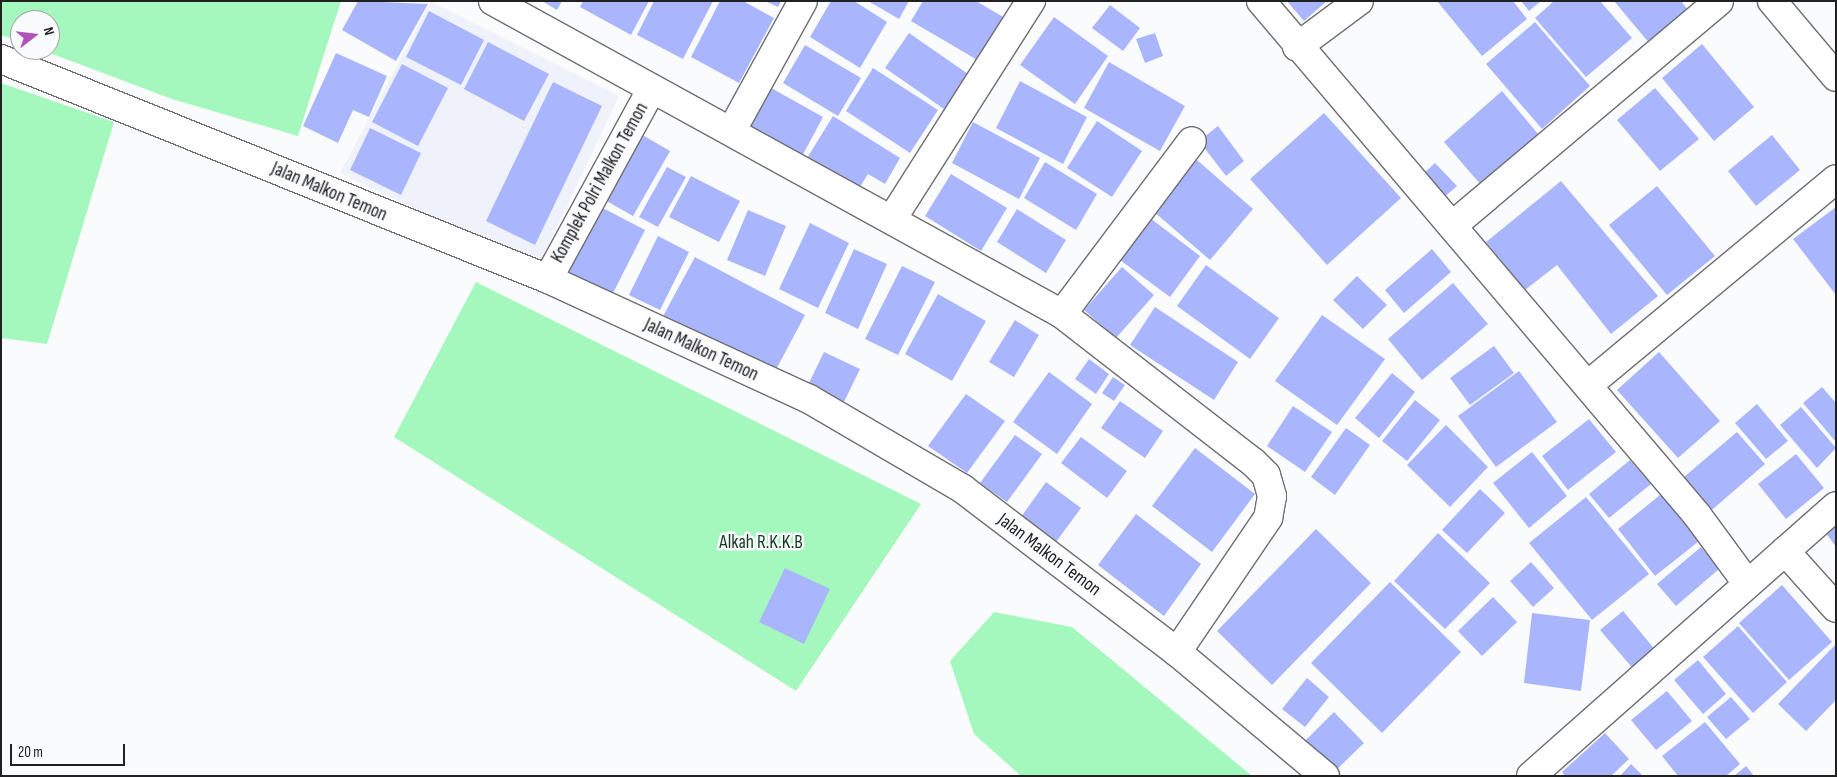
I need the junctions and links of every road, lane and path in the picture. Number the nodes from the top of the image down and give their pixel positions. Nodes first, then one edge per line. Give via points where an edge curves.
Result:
1 (493, 1) edge
2 (803, 1) edge
3 (1031, 1) edge
4 (1261, 1) edge
5 (1359, 1) edge
6 (1719, 1) edge
7 (1772, 1) edge
8 (1297, 47) junction
9 (1, 59) edge
10 (1836, 77) edge
11 (652, 88) junction
12 (732, 130) junction
13 (1192, 141) dead end
14 (1836, 179) edge
15 (892, 219) junction
16 (1452, 226) junction
17 (548, 279) junction
18 (1062, 314) junction
19 (1588, 385) junction
20 (1836, 506) edge
21 (1785, 550) junction
22 (1747, 583) junction
23 (1836, 608) edge
24 (1176, 652) junction
25 (1325, 776) edge
26 (1531, 776) edge

1 - 11 street
2 - 12 street
3 - 15 street
4 - 8 street
5 - 8 street
6 - 16 street
7 - 10 street
8 - 16 street
9 - 17 street, Jalan Malkon Temon
11 - 12 street
11 - 17 street, Komplek Polri Malkon Temon
12 - 15 street
13 - 18 street
14 - 19 street
15 - 18 street
16 - 19 street
17 - 24 street, Jalan Malkon Temon via 809,399 963,489
18 - 24 street via 1266,475 1272,496 1268,518
19 - 22 street via 1697,515
20 - 21 street
21 - 22 street
21 - 23 street
22 - 26 street
24 - 25 street, Jalan Malkon Temon

